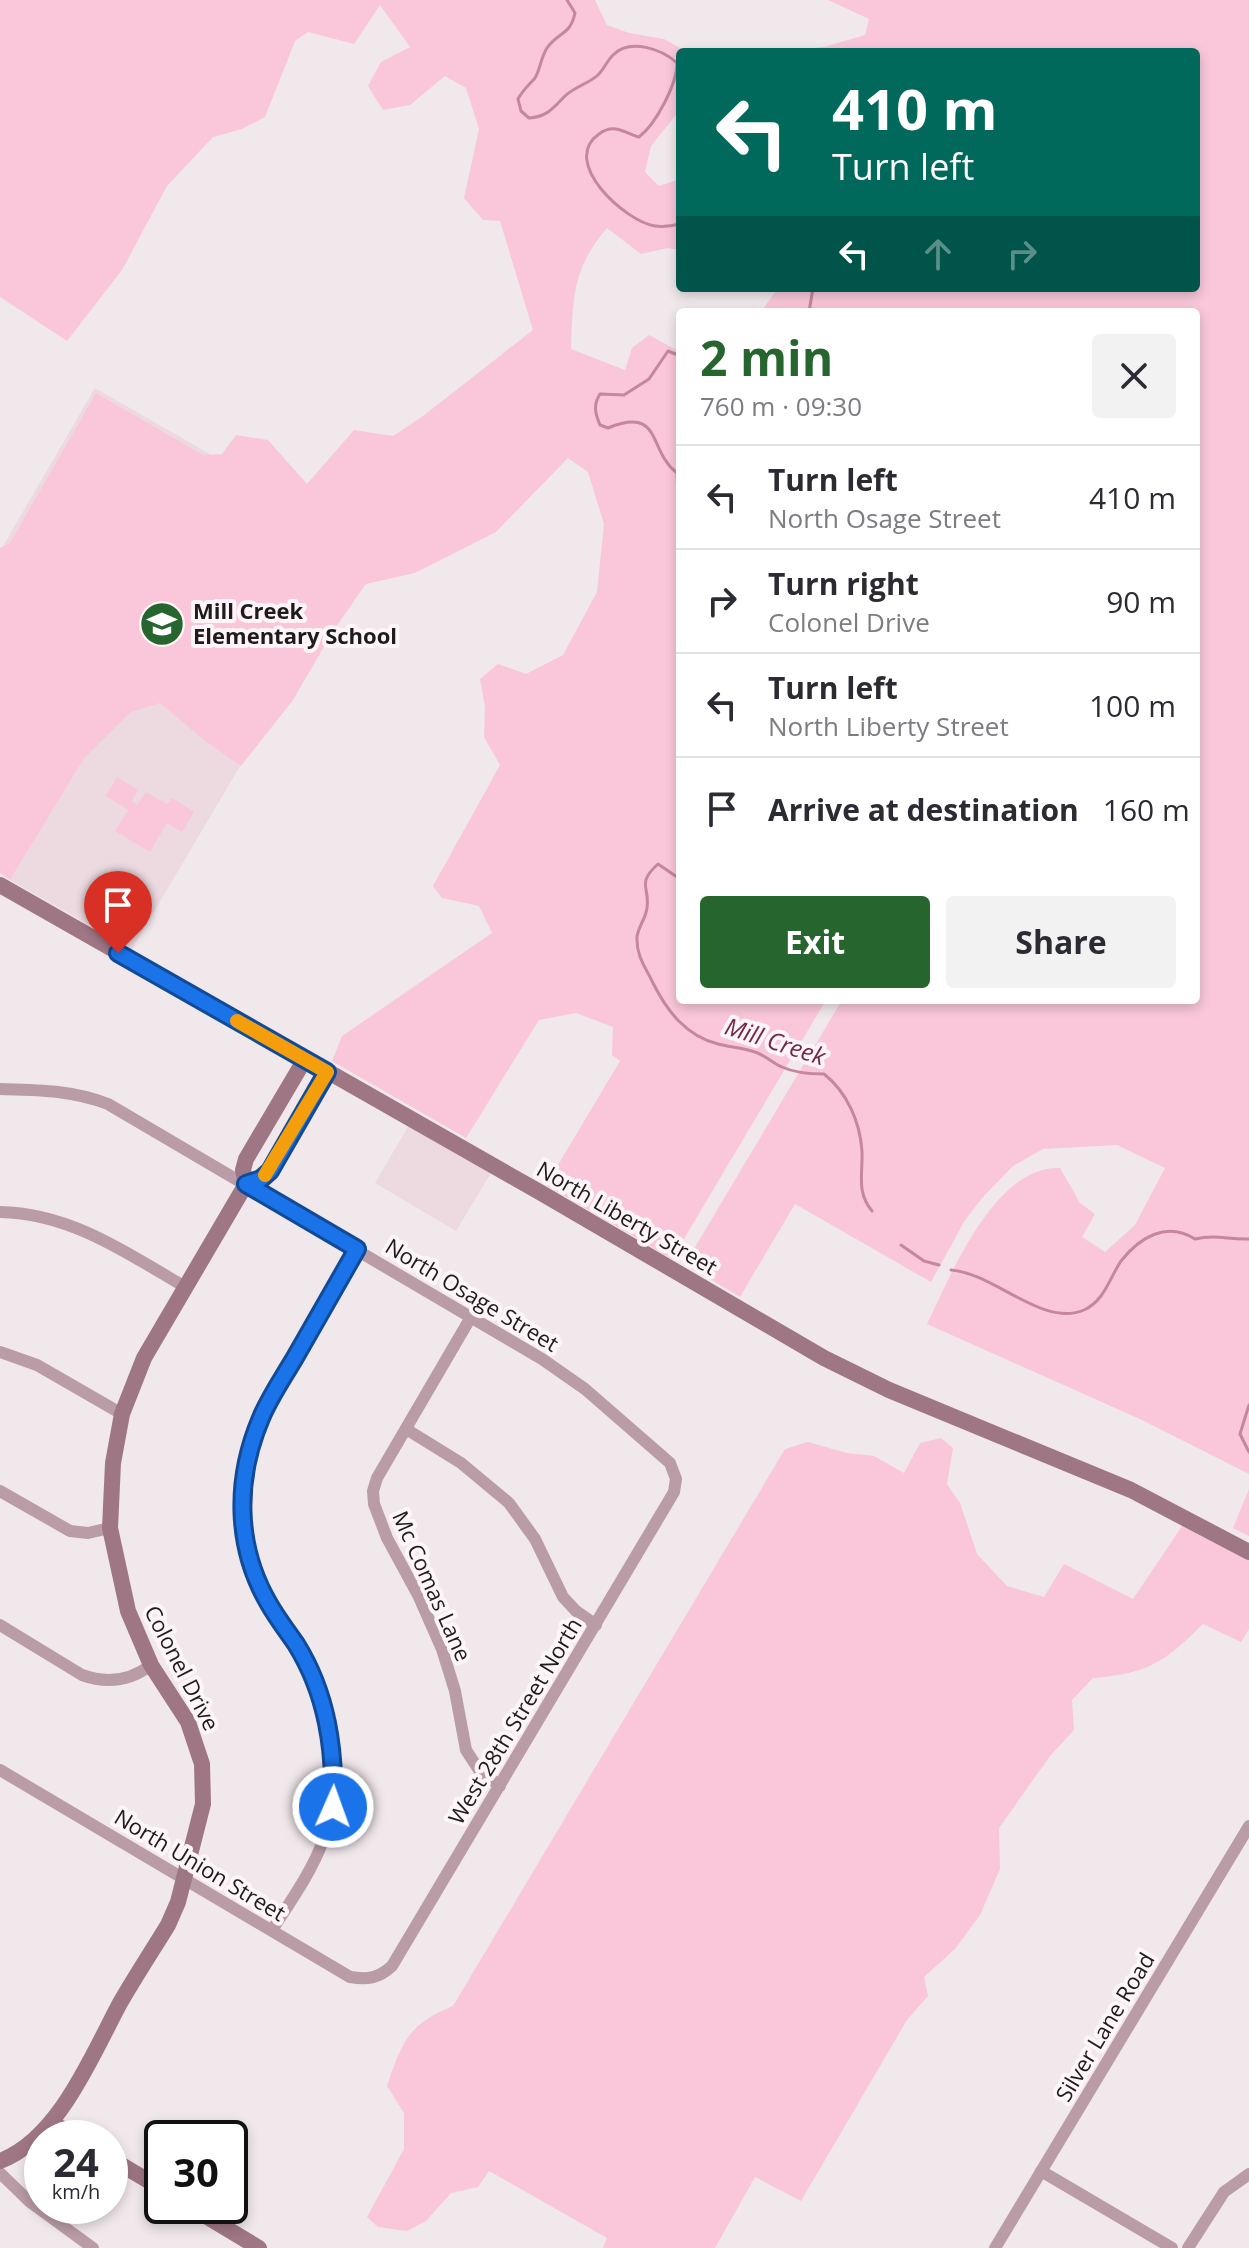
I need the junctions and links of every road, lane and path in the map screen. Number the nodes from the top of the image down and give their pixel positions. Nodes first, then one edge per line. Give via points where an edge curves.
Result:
1 (0, 885) edge
2 (305, 1059) junction
3 (327, 1072) junction
4 (0, 1089) edge
5 (246, 1184) junction
6 (0, 1212) edge
7 (357, 1249) junction
8 (185, 1287) junction
9 (471, 1317) junction
10 (0, 1352) edge
11 (122, 1414) junction
12 (406, 1429) junction
13 (675, 1485) joint
14 (0, 1491) edge
15 (110, 1528) junction
16 (1249, 1552) edge
17 (0, 1625) edge
18 (596, 1625) junction
19 (151, 1665) junction
20 (0, 1770) edge
21 (500, 1786) junction
22 (1249, 1826) edge
23 (184, 1879) junction
24 (272, 1930) junction
25 (383, 1974) joint
26 (52, 2120) edge
27 (24, 2148) edge
28 (0, 2161) edge
29 (1041, 2171) junction
30 (0, 2173) edge
31 (1249, 2174) edge
32 (219, 2224) edge
33 (93, 2248) edge
34 (259, 2248) edge
35 (995, 2248) edge
36 (1172, 2248) edge
37 (1188, 2248) edge

1 - 2 main road, North Liberty Street
2 - 3 main road, North Liberty Street
2 - 5 main road, Colonel Drive via 246,1159
3 - 5 main road, Colonel Drive via 270,1171
3 - 16 main road, North Liberty Street via 824,1358 1131,1490
4 - 5 street, North Osage Street via 69,1091 108,1104
5 - 7 street, North Osage Street
5 - 8 main road, Colonel Drive
6 - 8 street via 57,1221 97,1236
7 - 9 street, North Osage Street
7 - 24 street via 262,1415 243,1480 242,1527 251,1566 315,1681 328,1719 334,1763 333,1807 323,1841
8 - 11 main road, Colonel Drive via 144,1358
9 - 12 street, Mc Comas Lane
9 - 13 street, North Osage Street via 585,1389 670,1463
10 - 11 street via 37,1365
11 - 15 main road, Colonel Drive
12 - 18 street via 461,1463 509,1503 535,1539 563,1597
12 - 21 street, Mc Comas Lane via 377,1478 374,1504 442,1649 466,1750 479,1770
13 - 18 street, West 28th Street North
14 - 15 street via 70,1531
15 - 19 main road, Colonel Drive via 128,1611
17 - 19 street via 95,1680 129,1678
18 - 21 street, West 28th Street North
19 - 23 main road, Colonel Drive via 188,1722 202,1764 203,1804
20 - 23 street, North Union Street
21 - 25 street, West 28th Street North
22 - 29 street, Silver Lane Road
23 - 24 street, North Union Street
23 - 26 main road, Colonel Drive via 168,1925
24 - 25 street, North Union Street via 350,1977 367,1980
27 - 28 main road, Colonel Drive
29 - 35 street, Silver Lane Road
29 - 36 street
30 - 33 street
31 - 37 street via 1224,2192
32 - 34 main road

